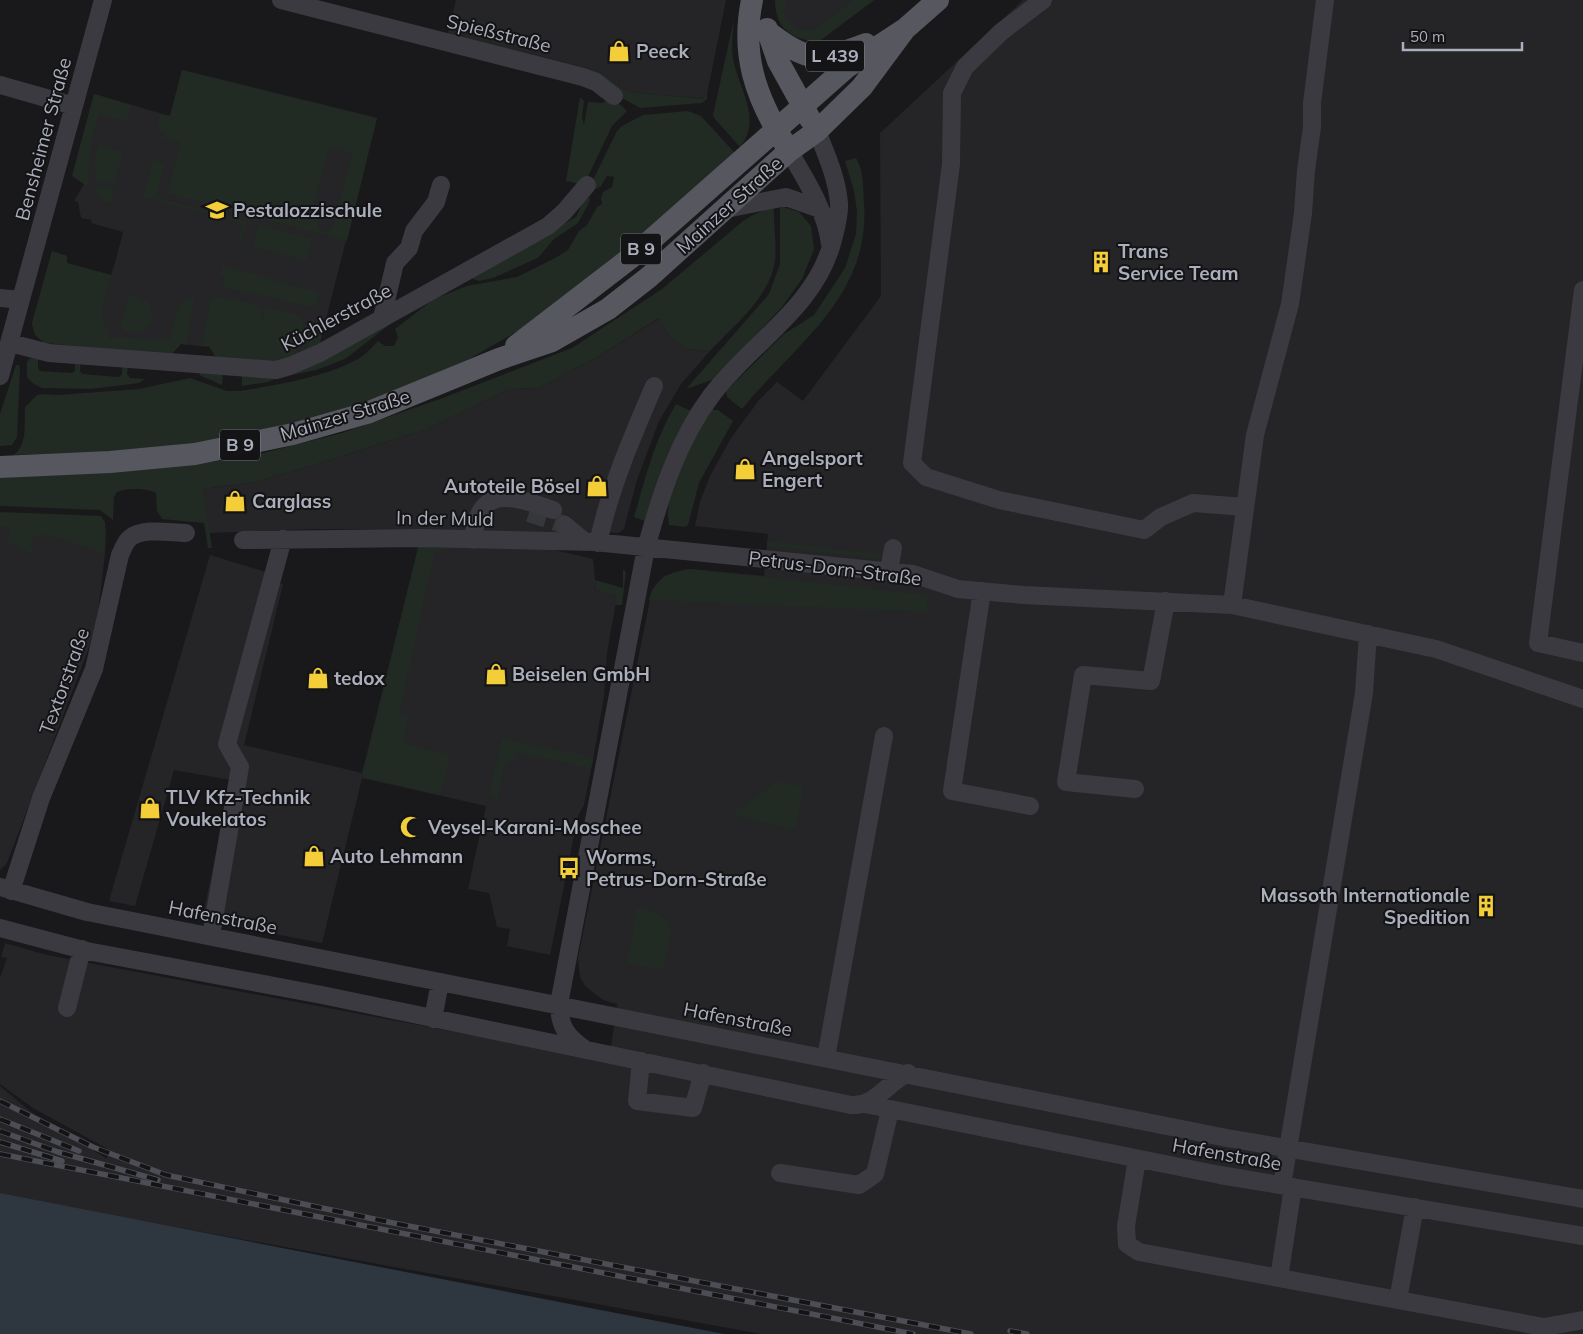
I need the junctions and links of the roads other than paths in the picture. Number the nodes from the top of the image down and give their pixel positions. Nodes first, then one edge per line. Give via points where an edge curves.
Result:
1 (103, 0) edge
2 (281, 0) edge
3 (752, 0) edge
4 (762, 0) edge
5 (938, 0) edge
6 (1043, 0) edge
7 (1325, 0) edge
8 (904, 29) junction
9 (768, 32) junction
10 (0, 85) edge
11 (614, 96) dead end
12 (74, 106) junction
13 (804, 106) junction
14 (776, 128) junction
15 (817, 131) junction
16 (789, 151) junction
17 (441, 185) dead end
18 (587, 185) dead end
19 (726, 209) junction
20 (820, 209) junction
21 (831, 249) junction
22 (1583, 290) edge
23 (0, 298) edge
24 (21, 300) junction
25 (382, 318) junction
26 (10, 343) junction
27 (499, 359) junction
28 (0, 376) edge
29 (654, 386) dead end
30 (3, 467) edge
31 (1245, 507) junction
32 (553, 510) dead end
33 (529, 513) tunnel mouth
34 (565, 525) tunnel mouth
35 (186, 533) dead end
36 (283, 539) junction
37 (243, 540) dead end
38 (479, 540) junction
39 (592, 542) junction
40 (646, 548) junction
41 (893, 548) dead end
42 (890, 571) junction
43 (982, 591) junction
44 (1166, 601) junction
45 (1232, 605) junction
46 (1368, 634) junction
47 (1583, 653) edge
48 (1583, 699) edge
49 (884, 736) dead end
50 (1135, 789) dead end
51 (1030, 806) dead end
52 (6, 889) edge
53 (0, 928) edge
54 (211, 936) junction
55 (82, 949) junction
56 (440, 982) junction
57 (559, 1004) junction
58 (66, 1008) dead end
59 (433, 1019) junction
60 (586, 1050) junction
61 (826, 1058) junction
62 (641, 1061) junction
63 (703, 1073) junction
64 (908, 1073) junction
65 (865, 1104) junction
66 (890, 1110) junction
67 (1288, 1148) junction
68 (1137, 1159) junction
69 (780, 1173) dead end
70 (1288, 1186) junction
71 (1583, 1199) edge
72 (1415, 1207) junction
73 (1583, 1236) edge
74 (1279, 1278) junction
75 (1398, 1300) junction
76 (1583, 1320) edge

1 - 12 street, Bensheimer Straße
2 - 11 street, Spießstraße via 584,77
3 - 14 main road via 747,30 748,55 760,97
4 - 9 main road, L 439
5 - 8 main road, Mainzer Straße / B 9
6 - 31 street via 1001,32 965,67 952,93 951,164 912,463 926,477 999,500 1144,530 1161,517 1193,503
7 - 31 street via 1303,213 1290,304 1255,436
8 - 9 main road, L 439 via 832,57 821,58 796,51
8 - 13 main road, Mainzer Straße / B 9 via 847,67
8 - 15 main road, Mainzer Straße / B 9 via 862,87
9 - 13 main road, L 439 via 778,61
10 - 12 street
12 - 24 street, Bensheimer Straße
13 - 14 main road, Mainzer Straße / B 9
13 - 15 main road, L 439
14 - 16 main road
14 - 27 main road, Mainzer Straße / B 9 via 602,282
15 - 16 main road, Mainzer Straße / B 9
15 - 21 street via 839,203
16 - 19 main road, Mainzer Straße / B 9
16 - 20 street
17 - 25 street via 436,202 414,231 410,248 394,262
18 - 25 street, Küchlerstraße via 548,226
19 - 20 street via 786,197
19 - 27 main road, Mainzer Straße / B 9 via 649,277 608,308 552,341
20 - 21 street
21 - 40 street via 820,276 806,297 725,379 697,418 665,484
22 - 47 street via 1538,643
23 - 24 street
24 - 26 street, Bensheimer Straße
25 - 26 street, Küchlerstraße via 320,353 276,370 49,353
26 - 28 street, Bensheimer Straße
27 - 30 main road, Mainzer Straße / B 9 via 367,413 293,434 194,454
29 - 39 street
31 - 45 street
32 - 38 street via 511,497 495,500 482,508 477,516
33 - 38 street via 510,508 494,512
34 - 39 street
35 - 52 street, Textorstraße via 144,533 132,536 125,544 94,669
36 - 37 street, In der Muld
36 - 38 street, In der Muld
36 - 54 street via 227,744 240,767
38 - 39 street, In der Muld
39 - 40 street, In der Muld
40 - 42 street, Petrus-Dorn-Straße
40 - 57 street
41 - 42 street
42 - 43 street, Petrus-Dorn-Straße via 913,574 958,589
43 - 44 street, Petrus-Dorn-Straße
43 - 51 street via 952,790
44 - 45 street, Petrus-Dorn-Straße
44 - 50 street via 1151,681 1083,675 1066,782
45 - 46 street, Petrus-Dorn-Straße
46 - 48 street, Petrus-Dorn-Straße via 1436,649
46 - 67 street via 1364,693
49 - 61 street
52 - 54 street, Hafenstraße via 87,912
53 - 55 street, Hafenstraße
54 - 56 street, Hafenstraße
55 - 58 street
55 - 59 street, Hafenstraße
56 - 57 street, Hafenstraße
56 - 59 street
57 - 60 street, Hafenstraße via 564,1031
57 - 61 street, Hafenstraße
59 - 60 street, Hafenstraße
60 - 62 street, Hafenstraße
61 - 64 street, Hafenstraße
62 - 63 street, Hafenstraße
62 - 63 street via 637,1101 693,1108
63 - 65 street, Hafenstraße via 852,1105
64 - 65 street via 894,1080
64 - 67 street, Hafenstraße
65 - 66 street, Hafenstraße
66 - 68 street, Hafenstraße
66 - 69 street via 875,1174 859,1185
67 - 70 street
67 - 71 street, Hafenstraße
68 - 70 street, Hafenstraße
68 - 74 street via 1126,1226 1127,1244 1139,1252
70 - 72 street, Hafenstraße
70 - 74 street
72 - 73 street, Hafenstraße
72 - 75 street
74 - 75 street
75 - 76 street via 1544,1327

